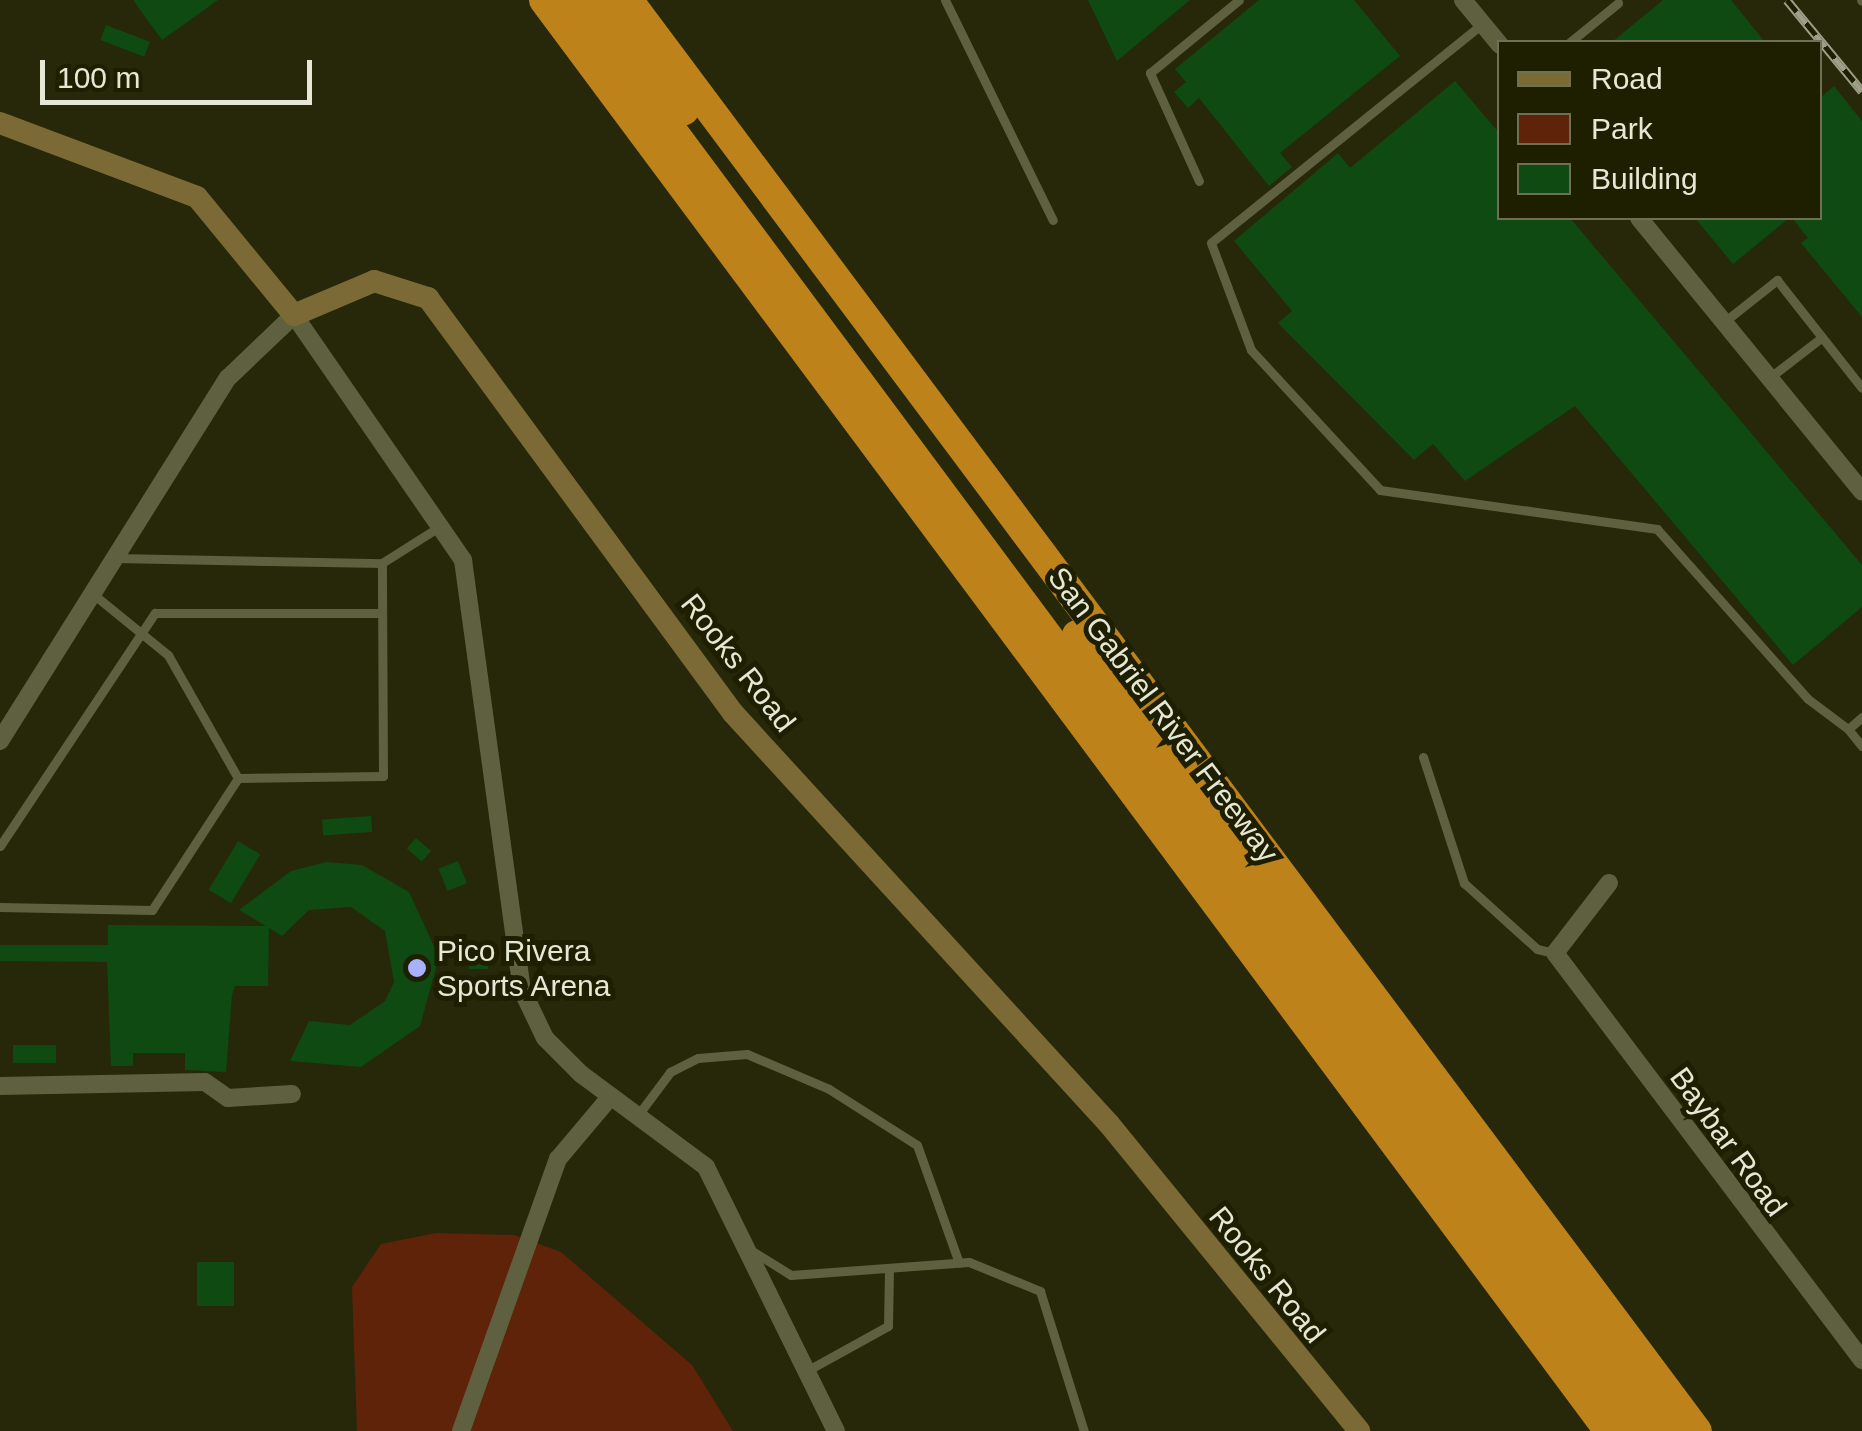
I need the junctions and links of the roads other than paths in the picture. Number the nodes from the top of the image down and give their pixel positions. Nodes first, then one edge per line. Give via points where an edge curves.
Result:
1 (544, 0) edge
2 (576, 0) edge
3 (601, 0) edge
4 (628, 0) edge
5 (945, 0) edge
6 (1239, 0) edge
7 (1463, 0) edge
8 (1618, 3) dead end
9 (1482, 24) junction
10 (1572, 40) edge
11 (1497, 42) edge
12 (0, 123) edge
13 (1199, 181) dead end
14 (1053, 220) dead end
15 (1642, 220) edge
16 (294, 315) junction
17 (1724, 322) junction
18 (1821, 338) junction
19 (1770, 378) junction
20 (1862, 388) edge
21 (1860, 486) edge
22 (444, 523) junction
23 (116, 558) junction
24 (382, 563) junction
25 (93, 594) junction
26 (382, 614) junction
27 (140, 625) junction
28 (1862, 717) edge
29 (1848, 729) junction
30 (0, 741) edge
31 (1862, 746) edge
32 (1424, 757) dead end
33 (238, 778) junction
34 (0, 846) edge
35 (1609, 884) dead end
36 (0, 907) edge
37 (1555, 953) junction
38 (0, 1086) edge
39 (292, 1094) dead end
40 (611, 1096) junction
41 (638, 1114) junction
42 (738, 1242) junction
43 (959, 1263) junction
44 (889, 1268) junction
45 (1862, 1360) edge
46 (810, 1369) junction
47 (461, 1431) edge
48 (836, 1431) edge
49 (1084, 1431) edge
50 (1359, 1431) edge
51 (1609, 1431) edge
52 (1638, 1431) edge
53 (1669, 1431) edge
54 (1697, 1431) edge

1 - 51 highway
2 - 52 highway
3 - 53 highway
4 - 54 highway, San Gabriel River Freeway
5 - 14 lane
6 - 13 lane via 1150,73
7 - 9 street
8 - 10 lane
9 - 11 street
9 - 29 lane via 1211,243 1251,350 1380,490 1657,529 1808,699
12 - 16 street via 197,197
15 - 17 street
16 - 22 street
16 - 23 street via 228,378
16 - 50 street, Rooks Road via 374,281 428,298 733,713 1109,1124
17 - 18 lane via 1777,280
17 - 19 street
18 - 19 lane
18 - 20 lane
19 - 21 street
22 - 24 lane
22 - 40 street via 463,560 522,990 545,1038
23 - 24 lane
23 - 25 street
24 - 26 lane
25 - 27 lane
25 - 30 street
26 - 27 lane via 155,613
26 - 33 lane via 383,776
27 - 33 lane via 168,655
27 - 34 lane
28 - 29 lane
29 - 31 lane
32 - 37 lane via 1464,883 1537,949
33 - 36 lane via 152,910
35 - 37 street
37 - 45 street, Baybar Road
38 - 39 street via 205,1082 228,1098
40 - 41 street
40 - 47 street via 558,1160
41 - 42 street via 706,1167
41 - 43 lane via 670,1072 698,1058 747,1054 829,1089 916,1146
42 - 44 lane via 791,1275
42 - 46 street
43 - 44 lane
43 - 49 lane via 1040,1291
44 - 46 lane via 888,1326
46 - 48 street

